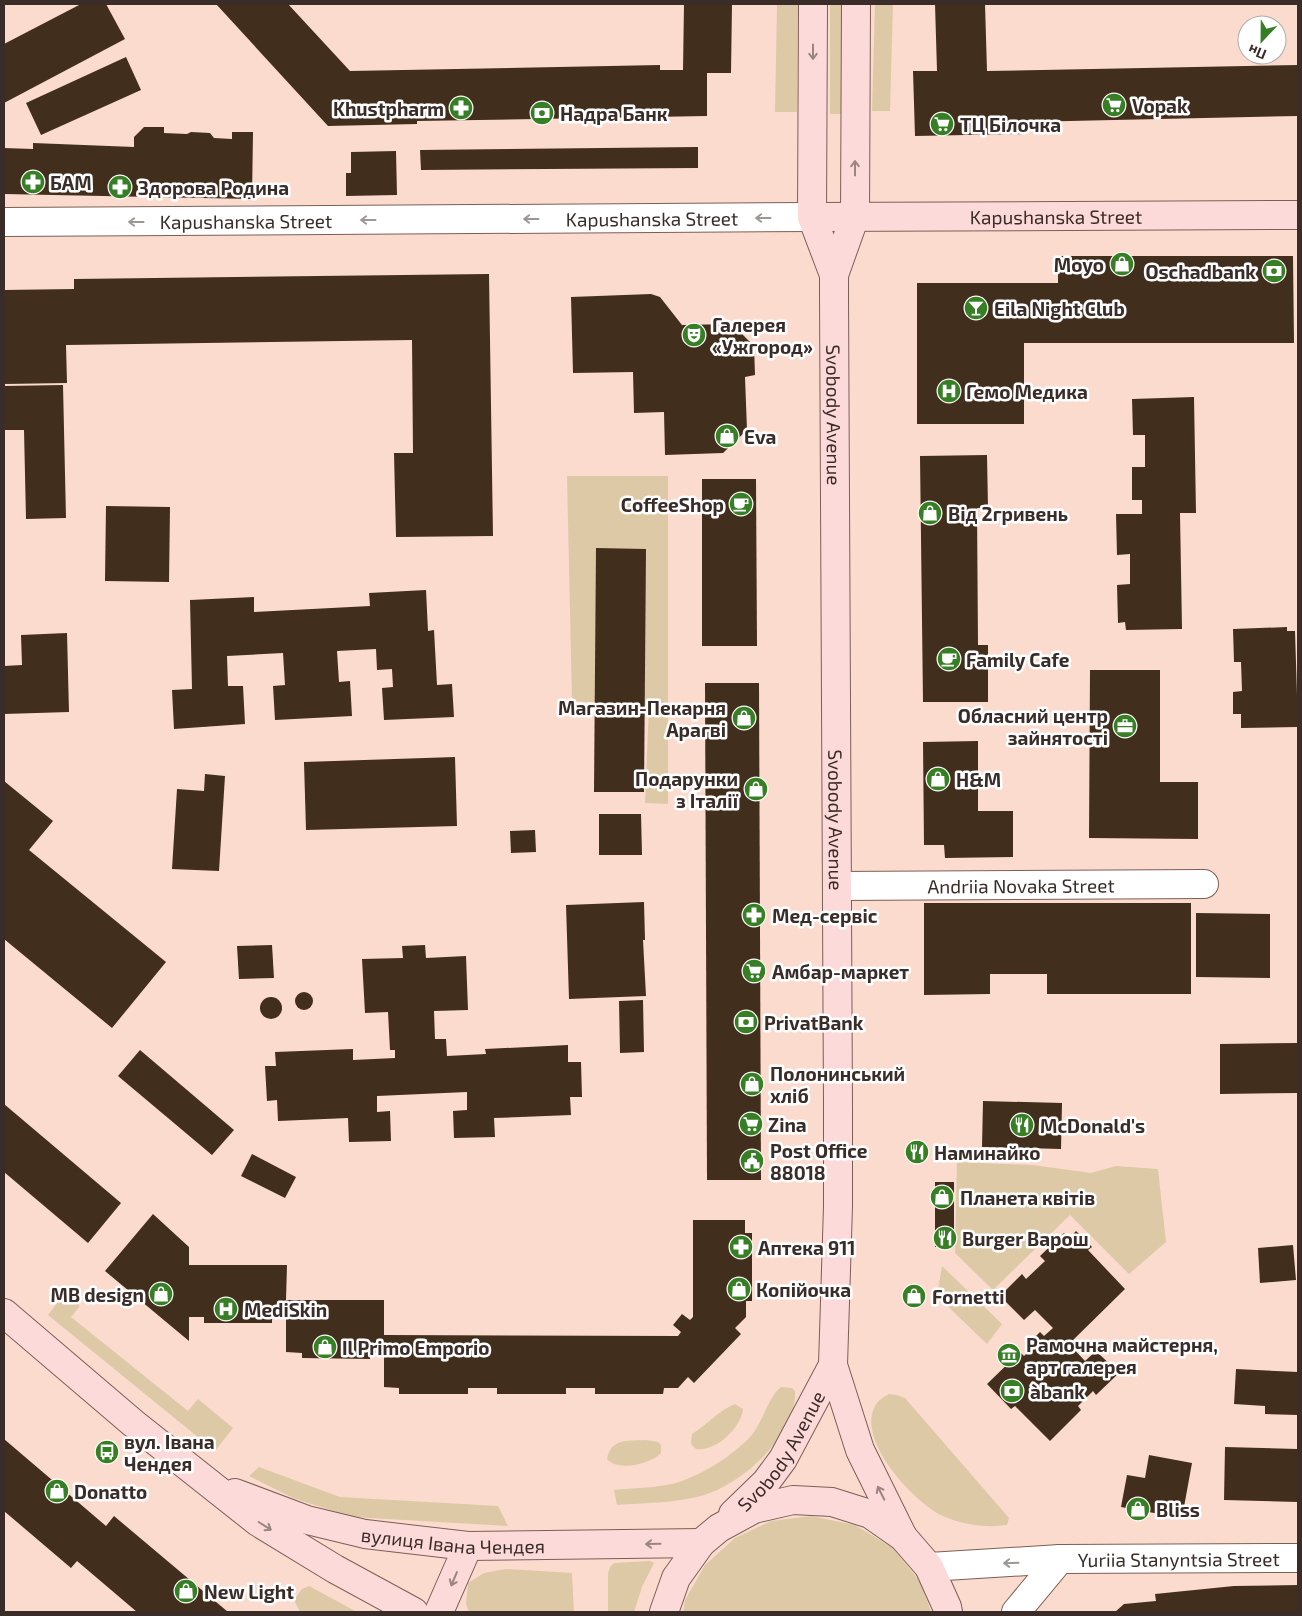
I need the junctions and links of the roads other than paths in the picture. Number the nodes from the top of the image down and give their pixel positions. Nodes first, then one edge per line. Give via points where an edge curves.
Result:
1 (813, 4) edge
2 (856, 4) edge
3 (1298, 215) edge
4 (855, 216) junction
5 (812, 217) junction
6 (4, 222) edge
7 (834, 275) junction
8 (1204, 884) dead end
9 (837, 886) junction
10 (4, 1312) edge
11 (833, 1366) junction
12 (213, 1485) junction
13 (710, 1535) junction
14 (903, 1537) junction
15 (468, 1546) junction
16 (1298, 1558) edge
17 (1060, 1559) junction
18 (929, 1566) junction
19 (414, 1612) edge
20 (439, 1612) edge
21 (664, 1612) edge
22 (948, 1612) edge
23 (1016, 1612) edge

1 -> 5 main road, Svobody Avenue
4 -> 2 main road, Svobody Avenue
3 - 4 main road, Kapushanska Street
4 - 5 main road, Kapushanska Street
4 - 7 main road, Svobody Avenue
5 -> 6 street, Kapushanska Street
5 - 7 main road, Svobody Avenue
7 - 9 main road, Svobody Avenue
8 - 9 street, Andriia Novaka Street
9 - 11 main road, Svobody Avenue via 838,1175
10 - 12 main road, вулиця Івана Чендея via 133,1423
11 - 13 main road, Svobody Avenue via 783,1459 766,1482
14 -> 11 main road, Svobody Avenue via 860,1450
12 - 15 main road, вулиця Івана Чендея via 307,1520 355,1532
12 -> 19 main road, вулиця Івана Чендея via 258,1522 334,1569
13 - 14 main road via 754,1509 793,1500 832,1502 870,1514
13 -> 15 main road, вулиця Івана Чендея
13 - 21 main road, Svobody Avenue via 676,1578
14 - 18 main road
15 -> 20 main road
16 - 17 street, Yuriia Stanyntsia Street
17 -> 18 street, Yuriia Stanyntsia Street
17 - 23 street, Yuriia Stanyntsia Street
18 - 22 main road

